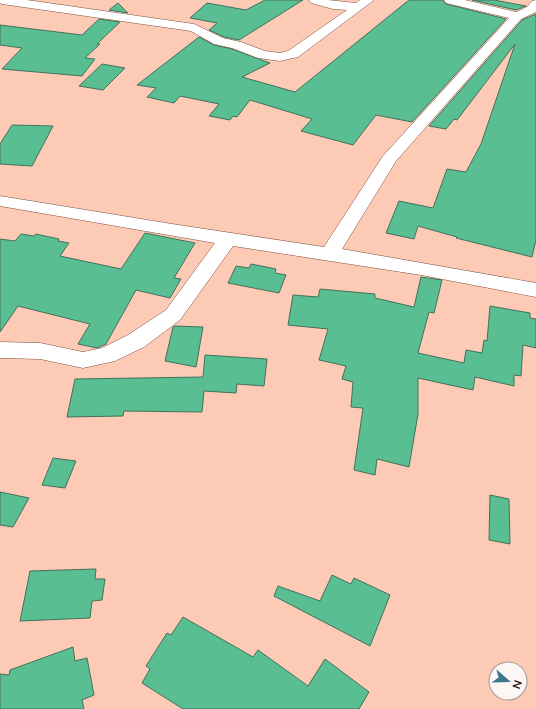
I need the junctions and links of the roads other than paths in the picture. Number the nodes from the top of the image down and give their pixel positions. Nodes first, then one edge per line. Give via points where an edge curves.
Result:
1 (2, 0) edge
2 (315, 0) edge
3 (450, 0) edge
4 (363, 4) edge
5 (534, 8) edge
6 (517, 16) junction
7 (0, 201) edge
8 (228, 239) junction
9 (330, 253) junction
10 (536, 290) edge
11 (0, 350) edge

1 - 4 street via 194,28 219,41 236,44 262,55 280,57 292,54
2 - 4 street via 332,5
3 - 6 street
5 - 6 street
6 - 9 street via 388,159
7 - 8 street
8 - 9 street
8 - 11 street via 173,315 136,341 107,355 83,360 40,352
9 - 10 street

